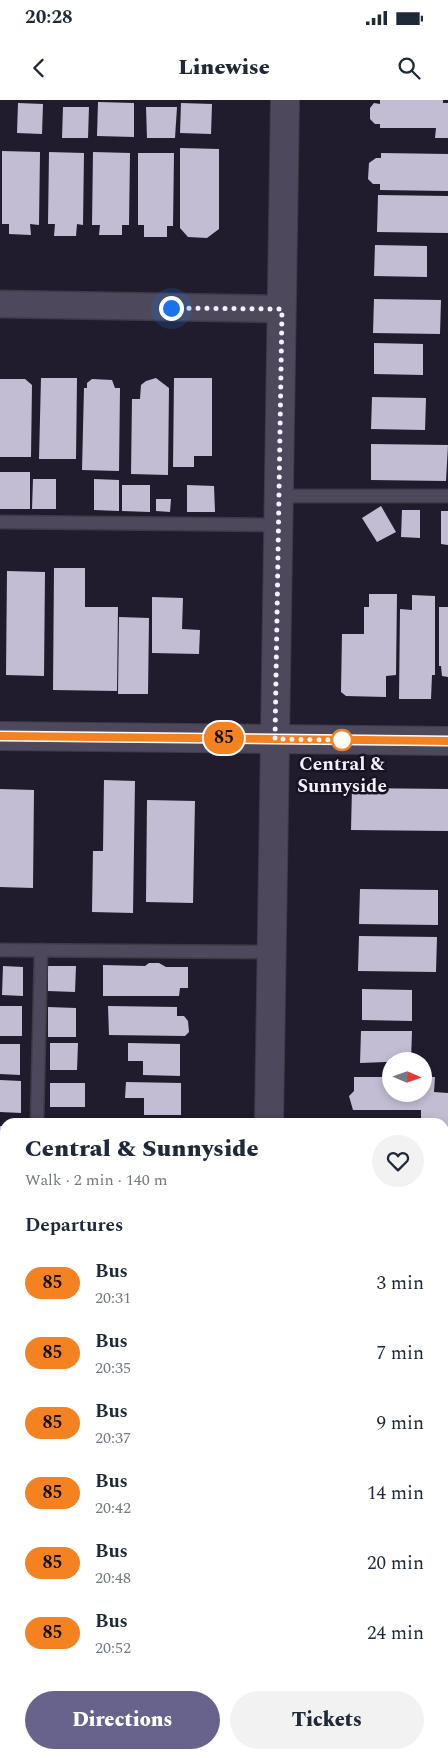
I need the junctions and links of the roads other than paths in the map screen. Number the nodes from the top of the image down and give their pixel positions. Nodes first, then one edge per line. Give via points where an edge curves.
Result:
1 (285, 100) edge
2 (0, 304) edge
3 (282, 309) junction
4 (279, 496) junction
5 (448, 496) edge
6 (0, 522) edge
7 (278, 525) junction
8 (0, 736) edge
9 (275, 739) junction
10 (448, 741) edge
11 (0, 950) edge
12 (41, 950) junction
13 (272, 952) junction
14 (37, 1118) edge
15 (270, 1118) edge

1 - 3 street
2 - 3 street
3 - 4 street
4 - 5 lane
4 - 7 street
6 - 7 lane
7 - 9 street
8 - 9 street
9 - 10 street
9 - 13 street
11 - 12 lane
12 - 13 lane
12 - 14 lane
13 - 15 street

